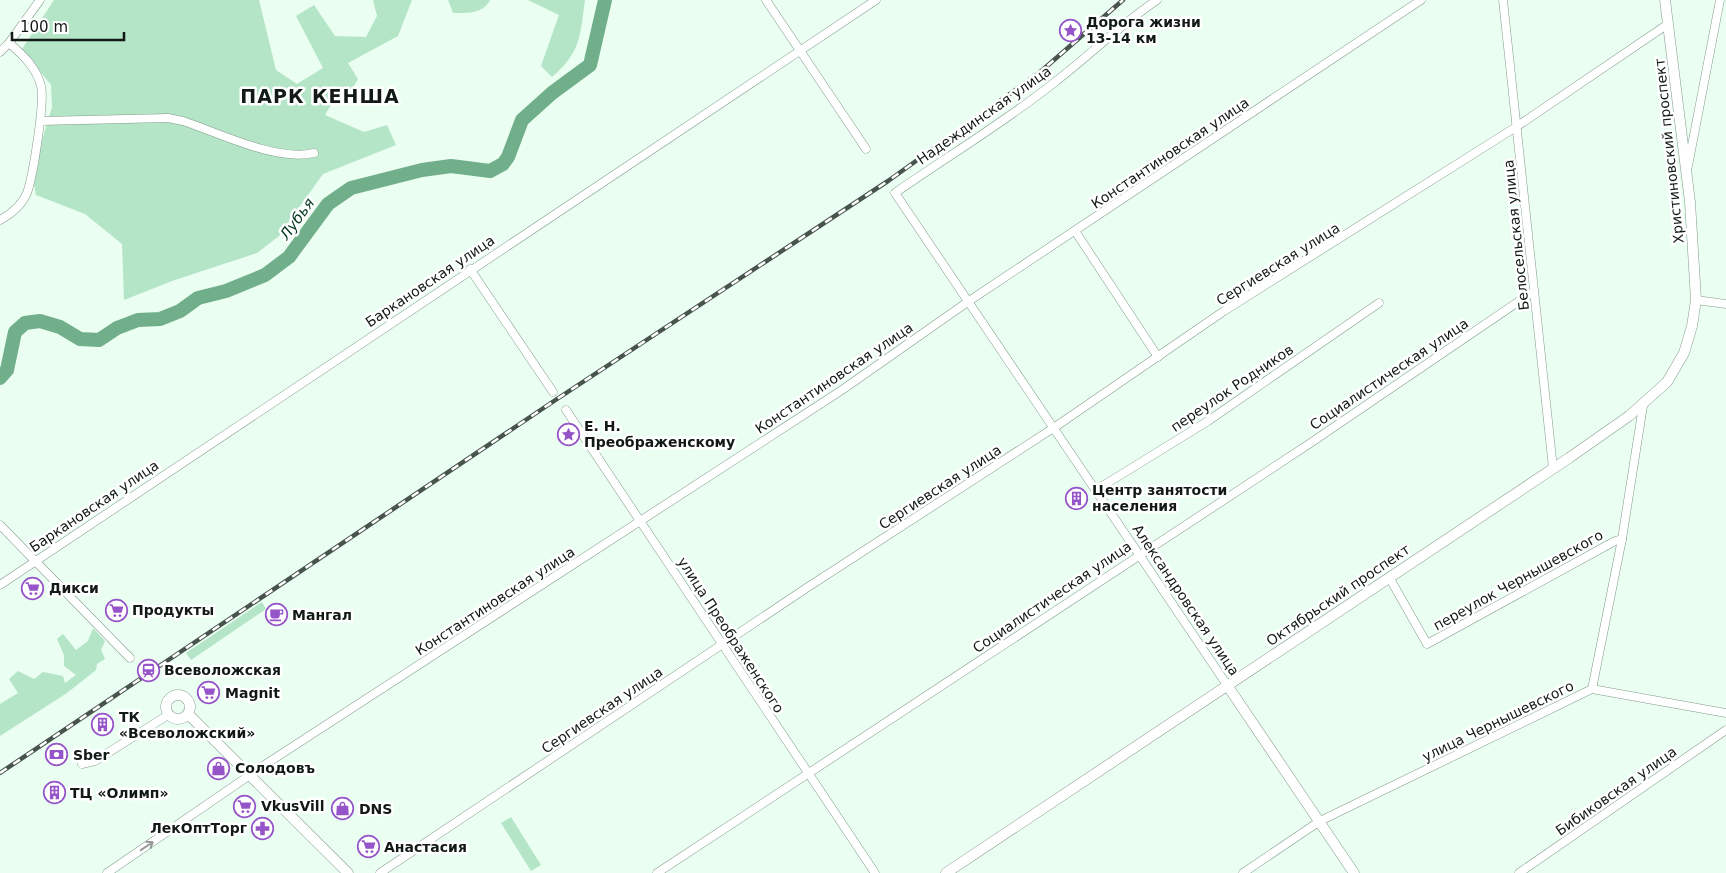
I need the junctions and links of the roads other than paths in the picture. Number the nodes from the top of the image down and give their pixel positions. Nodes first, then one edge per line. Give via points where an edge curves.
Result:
1 (40, 0) edge
2 (766, 0) edge
3 (876, 0) edge
4 (1157, 0) edge
5 (1421, 0) edge
6 (1503, 0) edge
7 (1665, 0) edge
8 (1720, 0) edge
9 (1668, 24) junction
10 (9, 43) junction
11 (800, 50) junction
12 (0, 52) edge
13 (41, 121) junction
14 (1516, 127) junction
15 (866, 149) dead end
16 (314, 153) dead end
17 (1686, 175) junction
18 (895, 193) joint
19 (0, 220) edge
20 (1075, 231) junction
21 (470, 269) junction
22 (1534, 291) junction
23 (1696, 300) junction
24 (969, 301) junction
25 (1379, 303) dead end
26 (1726, 304) edge
27 (1158, 357) junction
28 (553, 392) dead end
29 (1642, 406) junction
30 (566, 410) dead end
31 (1055, 427) junction
32 (1553, 468) junction
33 (1096, 490) junction
34 (641, 520) junction
35 (0, 525) edge
36 (1622, 540) junction
37 (1139, 554) junction
38 (36, 561) junction
39 (1389, 577) junction
40 (0, 585) edge
41 (722, 644) junction
42 (130, 658) dead end
43 (1227, 685) junction
44 (1592, 689) junction
45 (1726, 713) edge
46 (188, 714) junction
47 (168, 715) junction
48 (1726, 730) edge
49 (82, 764) dead end
50 (807, 772) junction
51 (252, 775) junction
52 (1320, 821) junction
53 (107, 873) edge
54 (348, 873) edge
55 (380, 873) edge
56 (657, 873) edge
57 (875, 873) edge
58 (946, 873) edge
59 (1243, 873) edge
60 (1354, 873) edge
61 (1519, 873) edge

1 - 10 street
2 - 11 street
3 - 11 street, Баркановская улица
4 - 18 street, Надеждинская улица via 1018,110
5 - 20 street, Константиновская улица
6 - 14 street, Белосельская улица
7 - 9 street, Христиновский проспект
8 - 17 street
9 - 14 street, Сергиевская улица
9 - 17 street, Христиновский проспект
10 - 12 street
10 - 13 street via 26,58 37,74 42,88
11 - 15 street
11 - 21 street, Баркановская улица
13 - 16 street via 168,118 276,153 301,156
13 - 19 street via 27,194
14 - 22 street, Белосельская улица
14 - 27 street, Сергиевская улица via 1224,311
17 - 23 street, Христиновский проспект
18 - 24 street, Александровская улица
20 - 24 street, Константиновская улица
20 - 27 street
21 - 28 street
21 - 38 street, Баркановская улица
22 - 32 street, Белосельская улица
22 - 37 street, Социалистическая улица via 1309,444
23 - 26 street
23 - 29 street, Октябрьский проспект via 1681,360 1667,382
24 - 31 street, Александровская улица
24 - 34 street, Константиновская улица via 842,390
25 - 33 street, переулок Родников via 1208,421
27 - 31 street, Сергиевская улица
29 - 32 street, Октябрьский проспект
29 - 36 street, улица Чернышевского
30 - 34 street, улица Преображенского
31 - 33 street, Александровская улица
31 - 41 street, Сергиевская улица
32 - 39 street, Октябрьский проспект
33 - 37 street, Александровская улица
34 - 41 street, улица Преображенского
34 - 51 street, Константиновская улица
35 - 38 street
36 - 39 street, переулок Чернышевского via 1427,644
36 - 44 street, улица Чернышевского
37 - 43 street, Александровская улица
37 - 50 street, Социалистическая улица
38 - 40 street, Баркановская улица
38 - 42 street
39 - 43 street, Октябрьский проспект
41 - 50 street, улица Преображенского
41 - 55 street, Сергиевская улица
43 - 52 street, Александровская улица
43 - 58 street, Октябрьский проспект
44 - 45 street
44 - 52 street, улица Чернышевского
46 - 47 street via 176,720
46 - 47 street via 189,700 178,695 167,704
46 - 51 street
47 - 49 street via 95,761
48 - 61 street, Бибиковская улица
50 - 56 street, Социалистическая улица
50 - 57 street, улица Преображенского
53 -> 51 street, Константиновская улица
51 - 54 street
52 - 59 street, улица Чернышевского
52 - 60 street, Александровская улица

